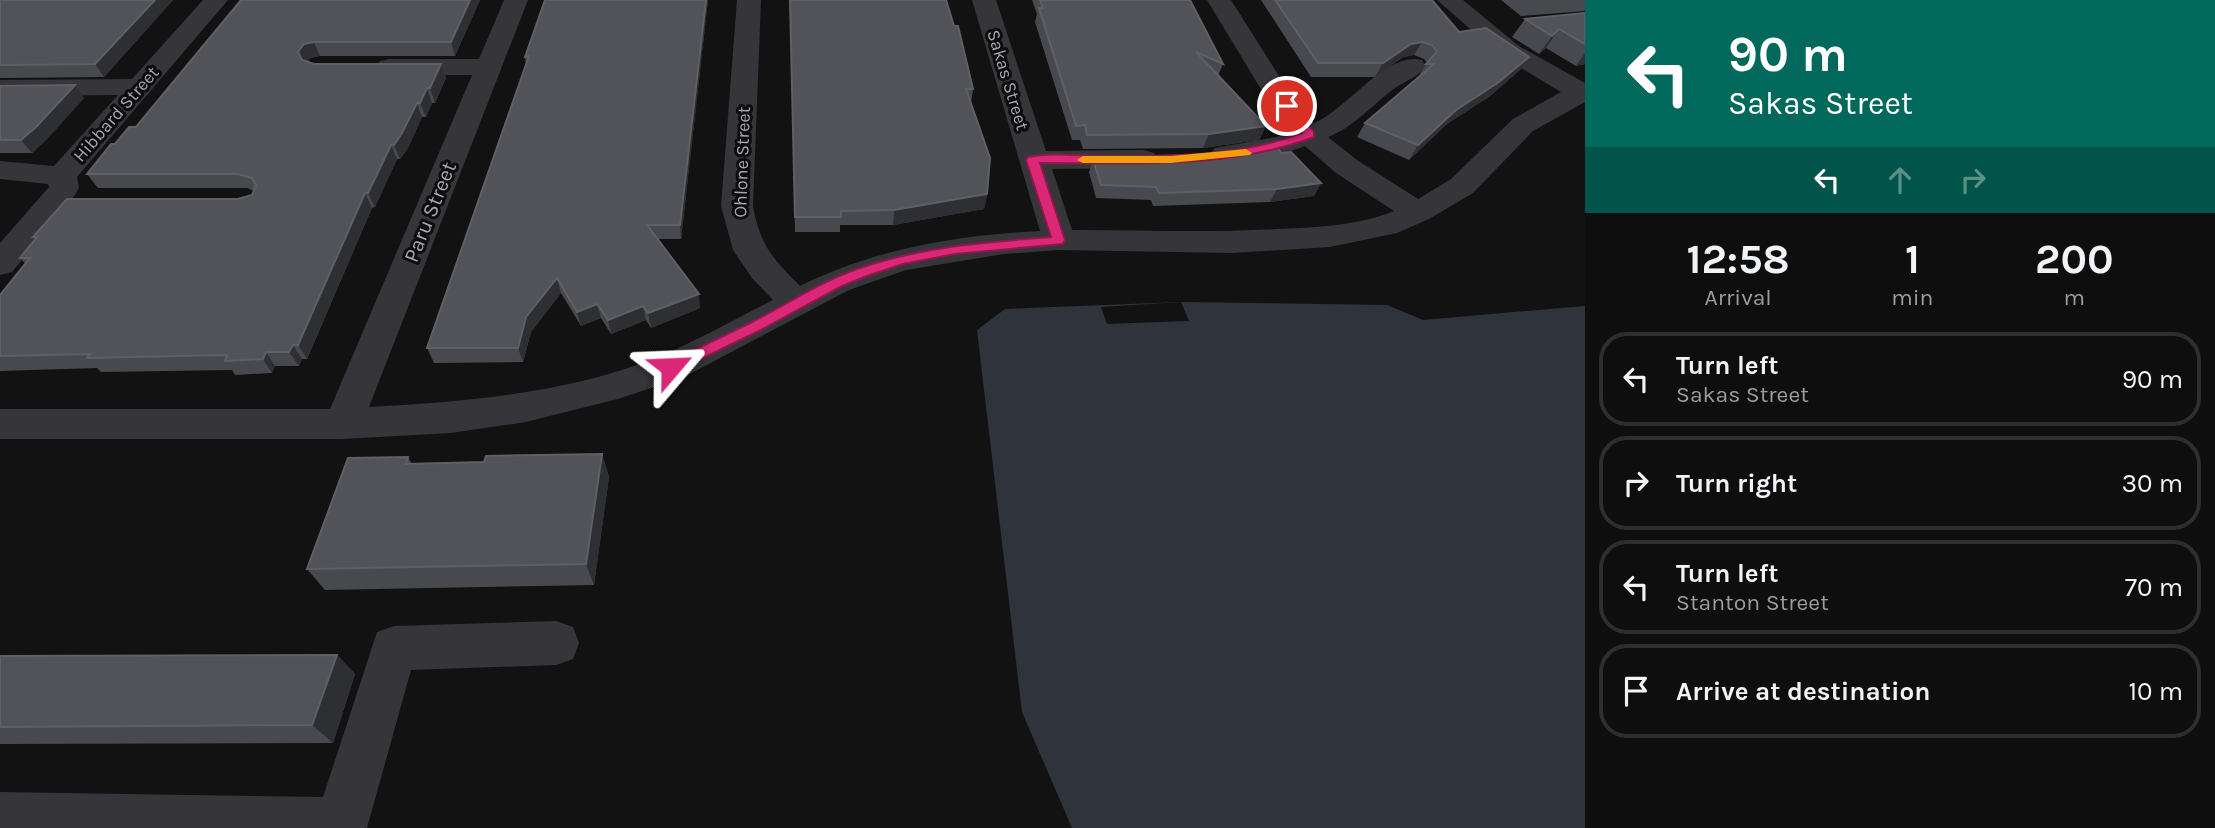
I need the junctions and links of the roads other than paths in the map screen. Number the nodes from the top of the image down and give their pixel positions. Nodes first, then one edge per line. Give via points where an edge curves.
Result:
1 (216, 0) edge
2 (516, 0) edge
3 (749, 0) edge
4 (984, 0) edge
5 (1219, 0) edge
6 (1449, 0) edge
7 (1520, 26) dead end
8 (1482, 30) junction
9 (1413, 66) dead end
10 (359, 67) edge
11 (489, 67) junction
12 (140, 87) junction
13 (0, 88) edge
14 (1584, 93) edge
15 (1309, 135) junction
16 (1032, 160) junction
17 (0, 170) edge
18 (58, 188) junction
19 (95, 201) edge
20 (1418, 212) junction
21 (1059, 240) junction
22 (0, 264) edge
23 (796, 303) junction
24 (0, 424) edge
25 (344, 424) junction
26 (556, 643) dead end
27 (0, 819) edge
28 (341, 826) edge

1 - 12 street, Hibbard Street
2 - 11 street, Paru Street
3 - 23 street, Ohlone Street via 737,206 741,235 751,256
4 - 16 street, Sakas Street
5 - 15 street
6 - 8 street
7 - 8 street
8 - 14 street
9 - 15 street via 1331,126
10 - 11 street
11 - 25 street, Paru Street
12 - 13 street
12 - 18 street, Hibbard Street
14 - 20 street via 1523,125 1462,186
15 - 16 street via 1246,153
15 - 20 street
16 - 21 street, Sakas Street
17 - 18 street
18 - 19 street
18 - 22 street, Hibbard Street
20 - 21 street via 1386,226 1330,237 1231,242
21 - 23 street via 1004,243 901,260 837,282
23 - 25 street via 671,367 618,385 526,407 451,418
24 - 25 street
26 - 28 street via 394,648
27 - 28 street

